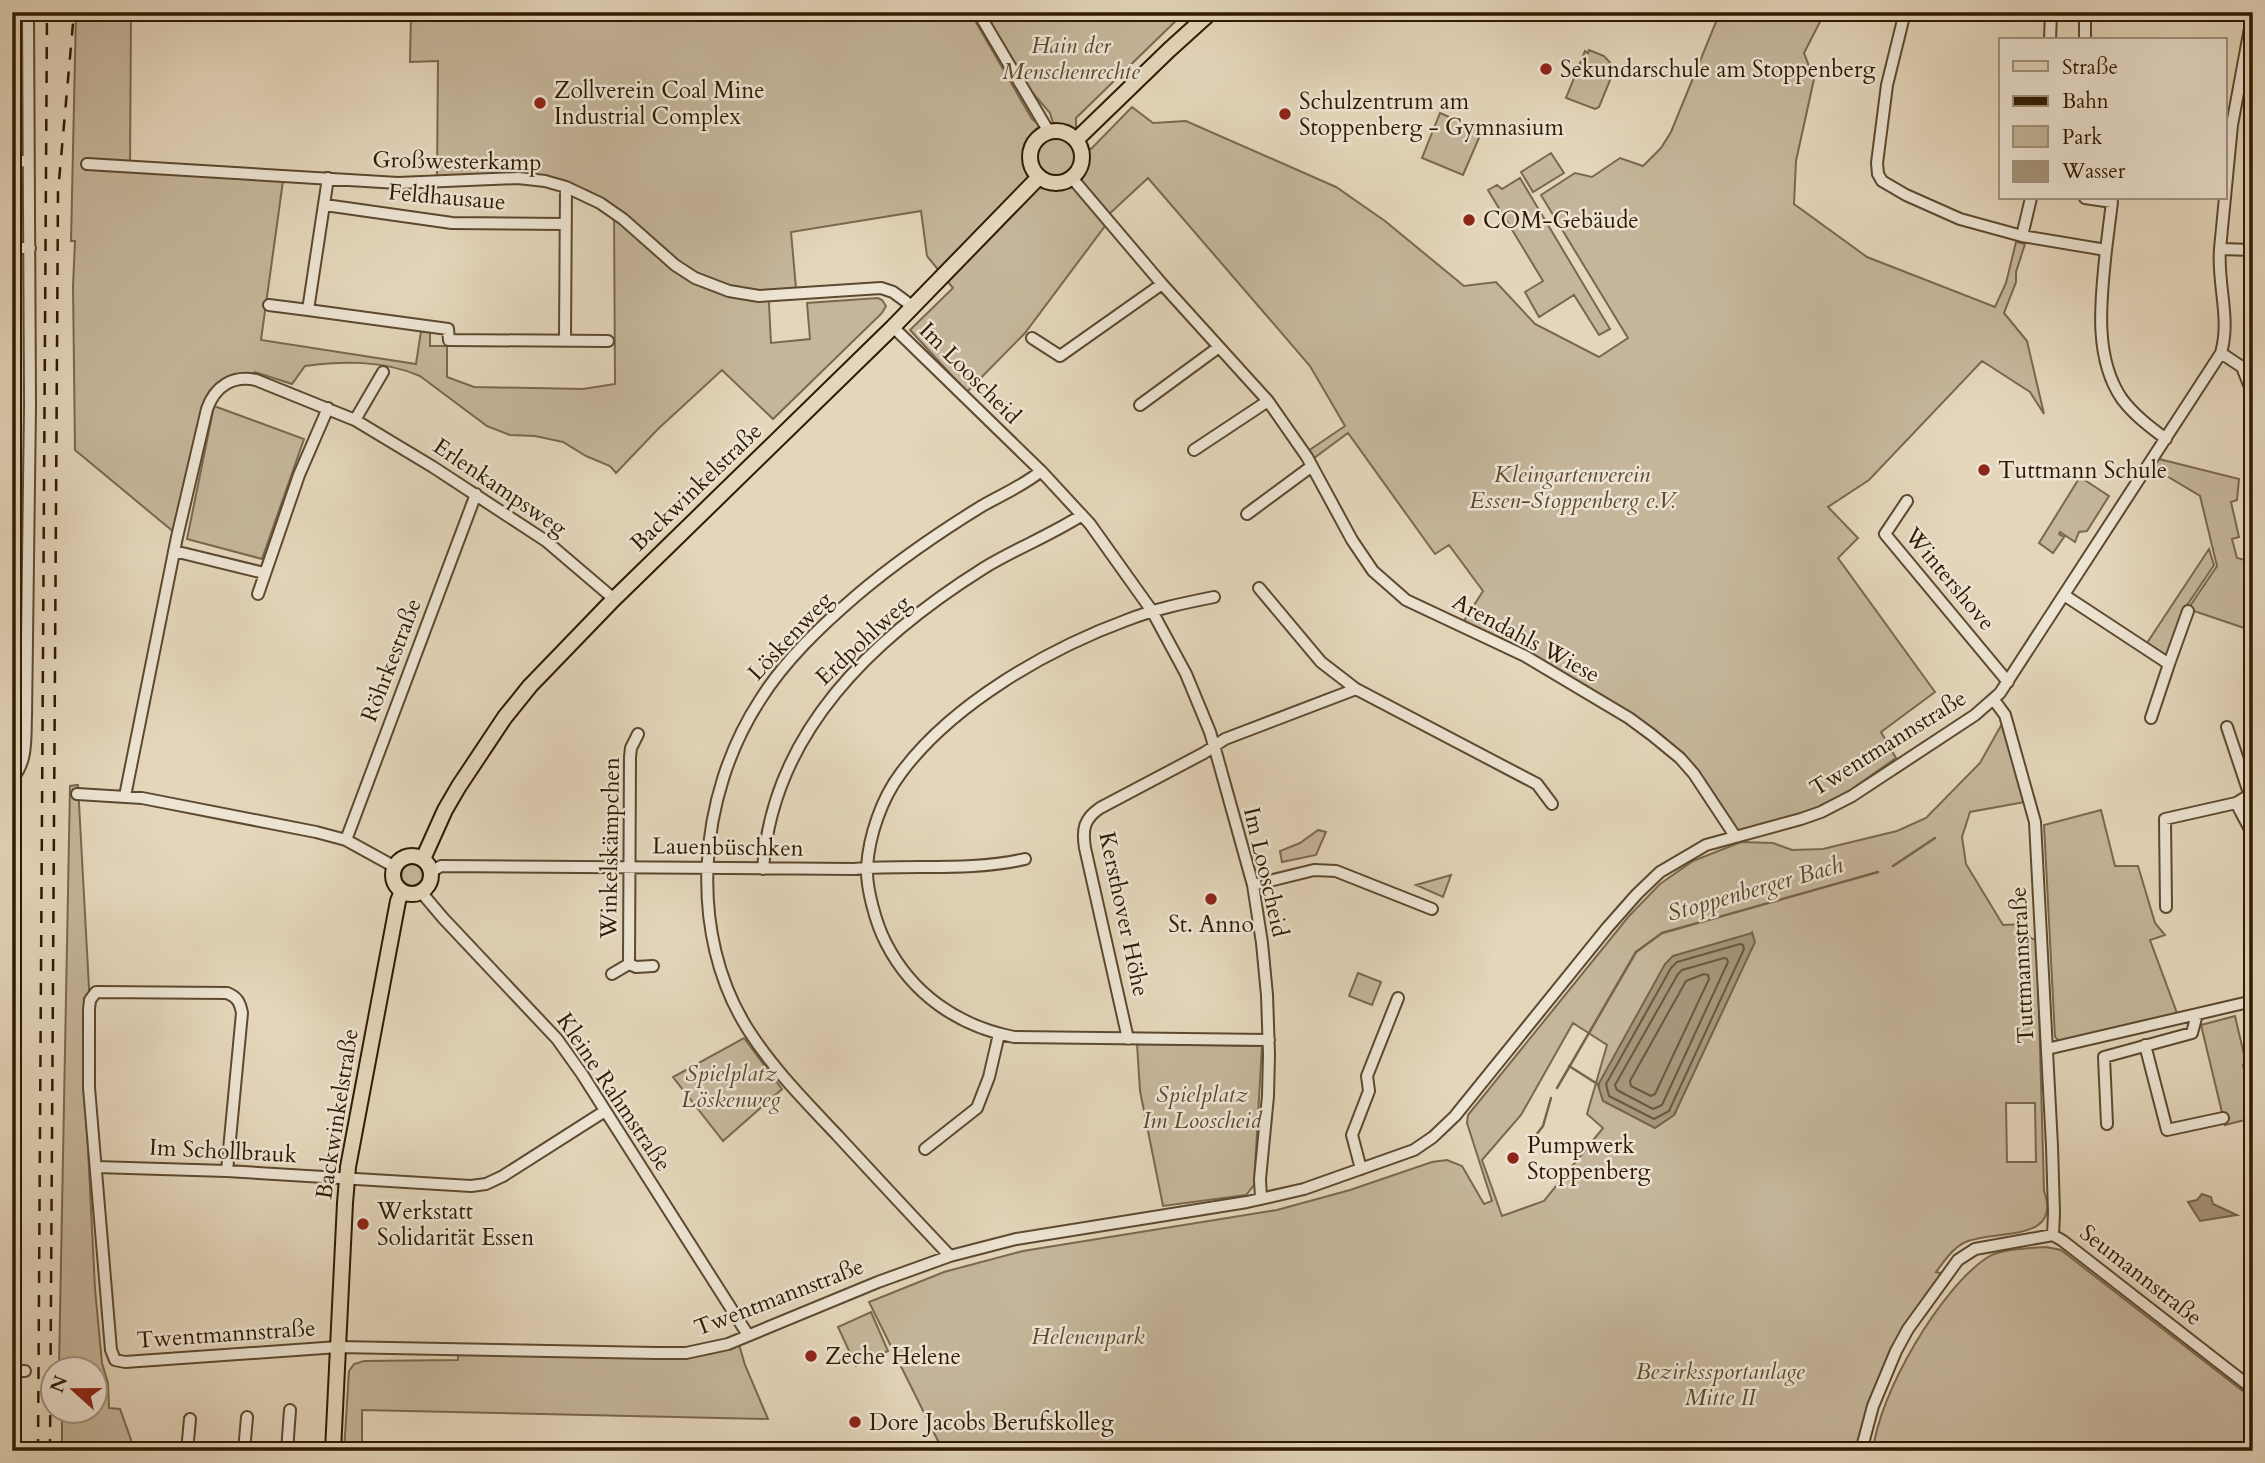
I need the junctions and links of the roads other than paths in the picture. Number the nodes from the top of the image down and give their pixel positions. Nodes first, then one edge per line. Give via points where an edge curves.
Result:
1 (28, 12) edge
2 (978, 12) edge
3 (1212, 12) edge
4 (1905, 12) edge
5 (2050, 12) edge
6 (2085, 12) edge
7 (2253, 12) edge
8 (2050, 38) edge
9 (2085, 38) edge
10 (1049, 132) junction
11 (1076, 140) junction
12 (12, 159) edge
13 (29, 162) junction
14 (88, 164) dead end
15 (1039, 177) junction
16 (1072, 177) junction
17 (328, 178) junction
18 (566, 187) junction
19 (2226, 187) edge
20 (2031, 200) edge
21 (2098, 200) edge
22 (2225, 200) edge
23 (325, 205) junction
24 (566, 224) junction
25 (2022, 236) junction
26 (12, 248) edge
27 (30, 248) junction
28 (2220, 249) junction
29 (2106, 250) junction
30 (2253, 250) edge
31 (1162, 284) junction
32 (269, 305) dead end
33 (912, 306) junction
34 (308, 310) junction
35 (893, 327) junction
36 (1032, 338) dead end
37 (565, 339) junction
38 (608, 341) dead end
39 (1219, 347) junction
40 (2221, 353) junction
41 (383, 372) dead end
42 (2253, 394) edge
43 (1268, 401) junction
44 (1140, 405) dead end
45 (328, 408) junction
46 (355, 420) junction
47 (2166, 439) junction
48 (1194, 450) dead end
49 (1312, 466) junction
50 (1041, 471) junction
51 (476, 495) junction
52 (1907, 501) dead end
53 (1247, 514) dead end
54 (1082, 515) junction
55 (174, 551) junction
56 (264, 573) junction
57 (1259, 588) dead end
58 (258, 594) dead end
59 (2064, 595) junction
60 (1214, 597) dead end
61 (614, 599) junction
62 (1152, 611) junction
63 (2188, 611) dead end
64 (2169, 664) junction
65 (2008, 682) junction
66 (1356, 689) junction
67 (1994, 700) junction
68 (2151, 718) dead end
69 (2227, 726) dead end
70 (638, 734) dead end
71 (1214, 746) junction
72 (15, 775) edge
73 (77, 794) dead end
74 (2251, 794) edge
75 (125, 796) junction
76 (2236, 803) junction
77 (1552, 804) dead end
78 (2253, 835) edge
79 (1735, 836) junction
80 (346, 840) junction
81 (1025, 859) dead end
82 (427, 865) junction
83 (630, 866) junction
84 (395, 867) junction
85 (707, 868) junction
86 (867, 868) junction
87 (763, 869) junction
88 (1253, 885) junction
89 (402, 891) junction
90 (421, 892) junction
91 (2166, 907) dead end
92 (1432, 909) dead end
93 (629, 964) junction
94 (653, 966) dead end
95 (612, 974) dead end
96 (1398, 998) dead end
97 (2253, 1002) edge
98 (2197, 1014) junction
99 (999, 1034) junction
100 (1128, 1039) junction
101 (1269, 1040) junction
102 (2145, 1045) junction
103 (2047, 1049) junction
104 (605, 1111) junction
105 (2223, 1118) dead end
106 (2107, 1124) dead end
107 (925, 1149) dead end
108 (96, 1167) junction
109 (1361, 1169) junction
110 (228, 1171) junction
111 (347, 1178) junction
112 (1261, 1199) junction
113 (2053, 1235) junction
114 (950, 1256) junction
115 (748, 1335) junction
116 (338, 1347) junction
117 (12, 1371) edge
118 (25, 1371) dead end
119 (2253, 1389) edge
120 (290, 1410) dead end
121 (247, 1417) dead end
122 (190, 1419) dead end
123 (187, 1451) edge
124 (244, 1451) edge
125 (287, 1451) edge
126 (334, 1451) edge
127 (1861, 1451) edge

1 - 13 street
2 - 10 street
3 - 11 main road
4 - 25 street via 1884,103 1878,174 1906,195 1950,214
5 - 8 street
6 - 9 street
7 - 19 street via 2232,125
10 - 11 main road via 1064,132
10 - 15 main road via 1031,150
11 - 16 main road via 1082,158
12 - 13 street
13 - 27 street
14 - 17 street, Großwesterkamp
15 - 16 main road via 1055,183
15 - 33 main road, Backwinkelstraße
16 - 31 street, Arendahls Wiese
17 - 18 street, Großwesterkamp via 398,183 518,178
17 - 23 street
18 - 24 street
18 - 33 street, Großwesterkamp via 611,210 675,265 712,286 759,296 881,288
20 - 25 street
21 - 29 street via 2112,202
22 - 28 street
23 - 24 street, Feldhausaue via 452,223
23 - 34 street
24 - 37 street
25 - 29 street
26 - 27 street
27 - 72 street via 26,716 24,755
28 - 30 street
28 - 40 street via 2226,324
29 - 47 street via 2101,326 2111,378 2132,410
31 - 36 street via 1060,356
31 - 39 street, Arendahls Wiese
32 - 34 street
33 - 35 main road, Backwinkelstraße
34 - 37 street via 448,329 449,340
35 - 50 street, Im Looscheid
35 - 61 main road, Backwinkelstraße
37 - 38 street
39 - 43 street, Arendahls Wiese
39 - 44 street
40 - 42 street via 2242,367
40 - 47 street, Twentmannstraße
41 - 46 street
43 - 48 street
43 - 49 street, Arendahls Wiese
45 - 46 street, Erlenkampsweg
45 - 55 street, Erlenkampsweg via 249,378 220,387 207,409
45 - 56 street
46 - 51 street, Erlenkampsweg
47 - 59 street, Twentmannstraße
49 - 53 street
49 - 79 street, Arendahls Wiese via 1361,555 1390,587 1406,600 1524,656 1629,718 1694,774
50 - 54 street, Im Looscheid
50 - 85 street, Löskenweg via 937,534 880,576 786,666 747,720 728,762 714,812
51 - 61 street, Erlenkampsweg via 546,541
51 - 80 street, Röhrkestraße
52 - 65 street, Wintershove via 1885,534
54 - 62 street, Im Looscheid
54 - 87 street, Erdpohlweg via 1003,557 940,598 829,699 801,741 779,789
55 - 56 street
55 - 75 street, Erlenkampsweg
56 - 58 street
57 - 66 street via 1321,662
59 - 64 street
59 - 65 street, Twentmannstraße
60 - 62 street
61 - 82 main road, Backwinkelstraße via 505,717 445,810
62 - 71 street, Im Looscheid via 1181,663
62 - 86 street via 1050,654 984,696 946,727 914,757 889,792
63 - 64 street
64 - 68 street
65 - 67 street, Twentmannstraße
66 - 71 street, Kersthover Höhe
66 - 77 street via 1537,785
67 - 79 street, Twentmannstraße via 1852,796 1801,819
67 - 103 street, Tuttmannstraße via 2005,715 2035,822
69 - 74 street
70 - 83 street, Winkelskämpchen via 630,757
71 - 88 street, Im Looscheid
71 - 100 street, Kersthover Höhe via 1095,811 1083,829
73 - 75 street
74 - 76 street
75 - 80 street
76 - 78 street
76 - 91 street via 2165,818
79 - 109 street, Twentmannstraße via 1685,855 1637,894 1443,1128 1413,1150
80 - 84 street
81 - 86 street, Lauenbüschken via 978,866
82 - 83 street, Lauenbüschken
82 - 84 main road via 416,856 406,857
82 - 90 main road via 429,883
83 - 85 street, Lauenbüschken
83 - 93 street, Winkelskämpchen
84 - 89 main road via 394,881
85 - 87 street, Lauenbüschken
85 - 114 street, Löskenweg via 718,954 731,996 749,1031 787,1081
86 - 87 street, Lauenbüschken
86 - 99 street via 882,935 911,981 945,1010
88 - 92 street via 1314,870 1336,871
88 - 101 street, Im Looscheid
89 - 90 main road
89 - 111 main road, Backwinkelstraße
90 - 104 street, Kleine Rahmstraße via 557,1039
93 - 94 street, Winkelskämpchen
93 - 95 street, Winkelskämpchen
96 - 109 street via 1367,1076 1369,1091 1352,1135
97 - 98 street
98 - 102 street via 2192,1033
98 - 103 street
99 - 100 street
99 - 107 street via 976,1108
100 - 101 street
101 - 112 street, Im Looscheid
102 - 105 street via 2167,1130
102 - 106 street via 2104,1057
103 - 113 street, Tuttmannstraße
104 - 111 street, Im Schollbrauk via 486,1184
104 - 115 street, Kleine Rahmstraße
108 - 110 street, Im Schollbrauk
108 - 110 street via 89,1009 96,992 227,993 235,996 242,1013
108 - 116 street, Twentmannstraße via 111,1349 116,1360
109 - 112 street, Twentmannstraße
110 - 111 street, Im Schollbrauk
111 - 116 main road, Backwinkelstraße
112 - 114 street, Twentmannstraße via 1016,1239
113 - 119 street, Seumannstraße
113 - 127 street, Seumannstraße via 1975,1249 1958,1260 1896,1351 1873,1406
114 - 115 street, Twentmannstraße
115 - 116 street, Twentmannstraße via 686,1353
116 - 126 main road, Backwinkelstraße
117 - 118 street
120 - 125 street
121 - 124 street
122 - 123 street

